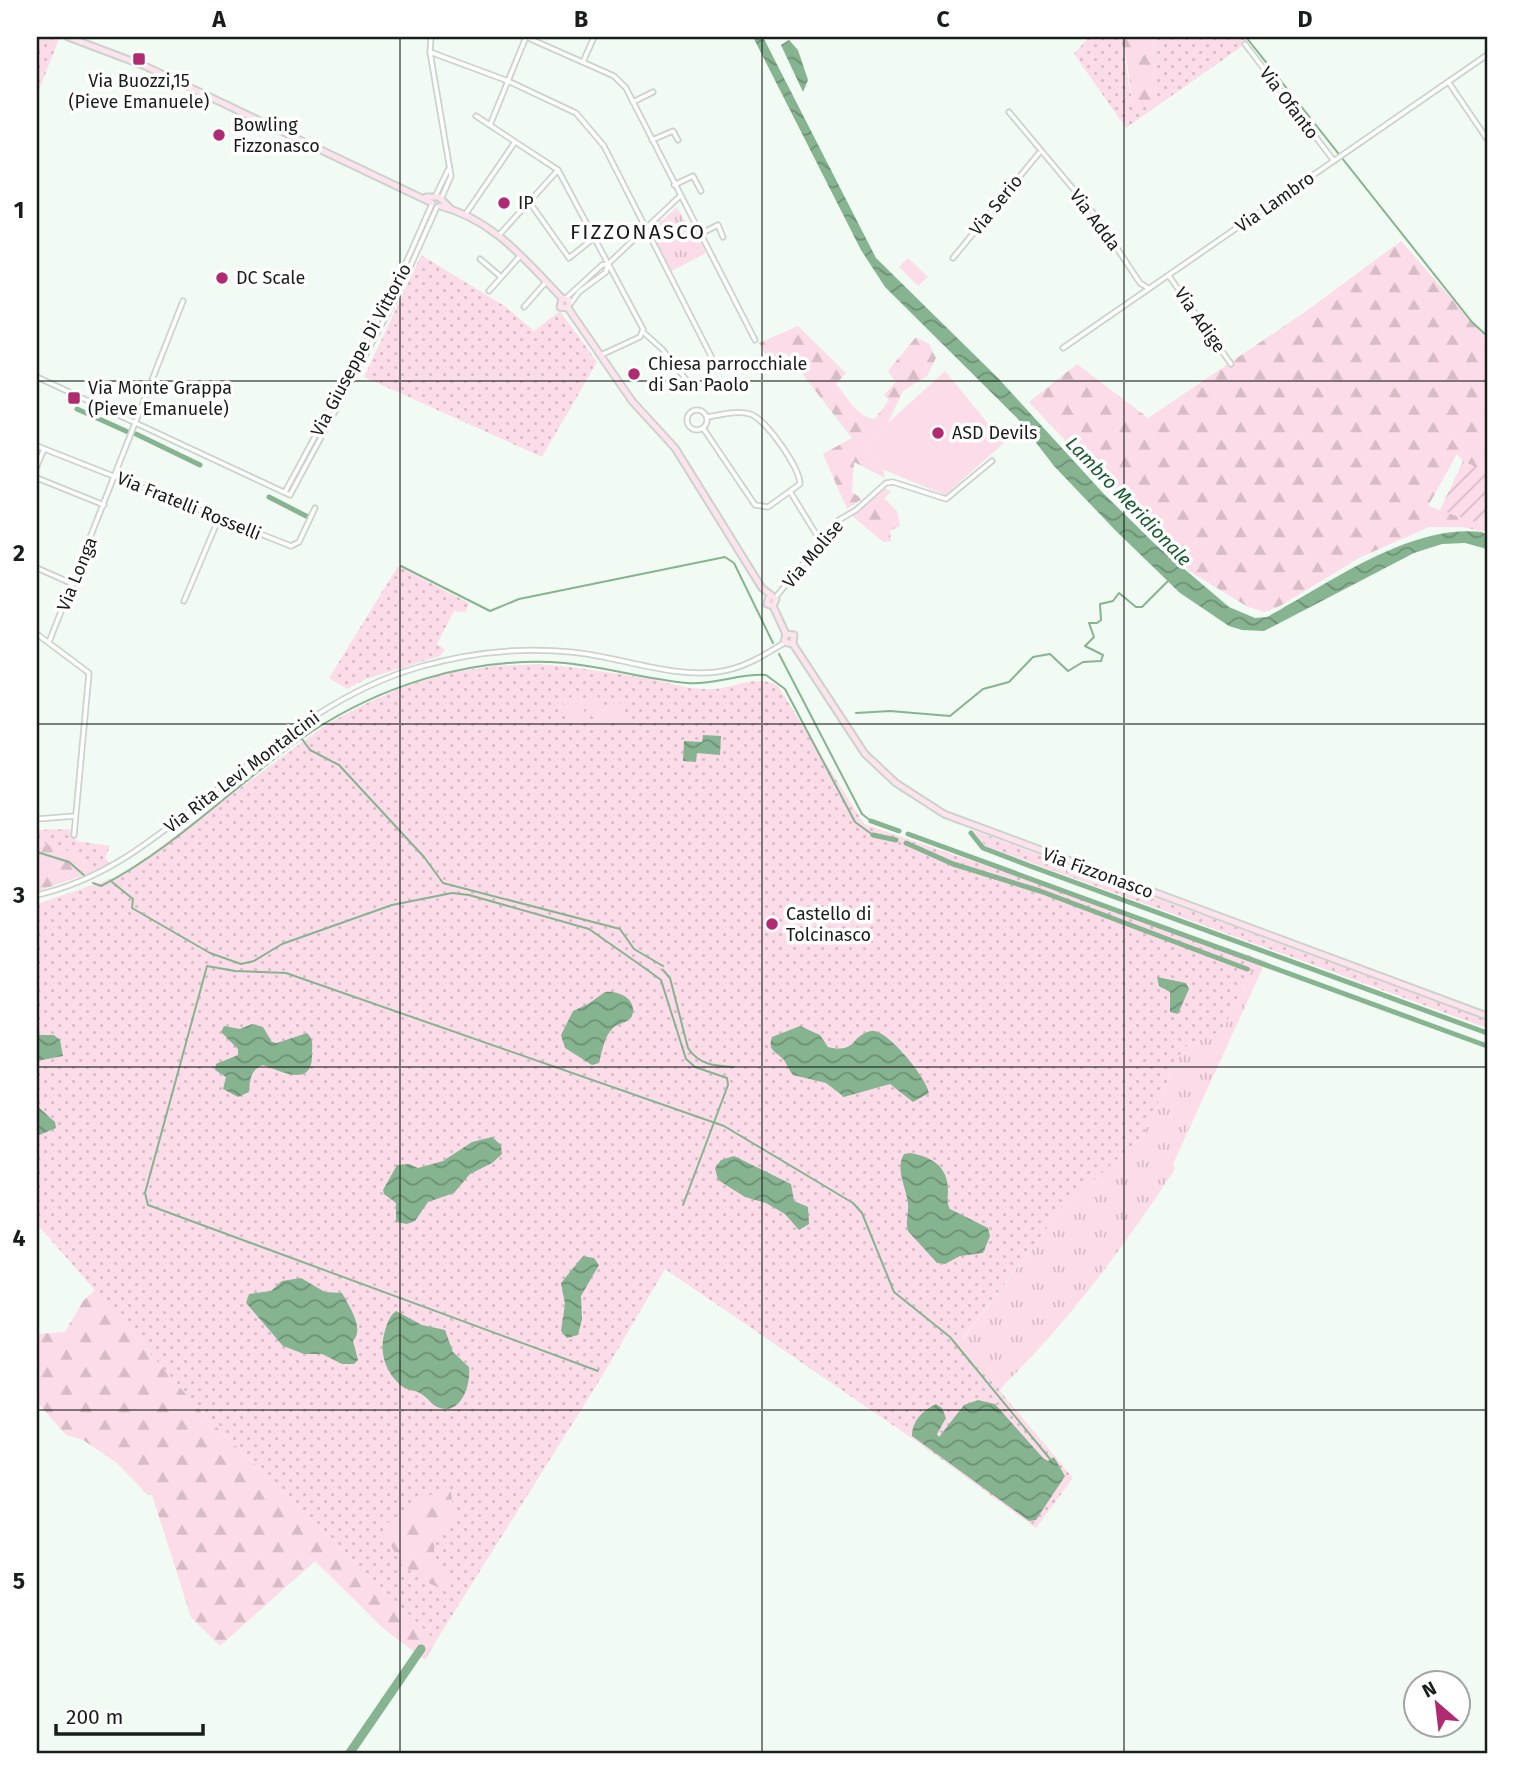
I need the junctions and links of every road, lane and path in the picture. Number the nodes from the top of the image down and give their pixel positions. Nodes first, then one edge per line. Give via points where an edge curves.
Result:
1 (68, 37) edge
2 (431, 37) edge
3 (526, 37) edge
4 (594, 37) edge
5 (1245, 44) dead end
6 (430, 52) junction
7 (1487, 55) edge
8 (583, 62) junction
9 (508, 81) junction
10 (1449, 83) junction
11 (653, 92) dead end
12 (633, 102) junction
13 (1009, 112) dead end
14 (476, 116) dead end
15 (490, 125) junction
16 (1487, 139) edge
17 (678, 140) dead end
18 (652, 141) junction
19 (515, 142) junction
20 (1039, 153) junction
21 (1335, 160) junction
22 (558, 170) junction
23 (674, 185) junction
24 (701, 191) dead end
25 (680, 196) junction
26 (528, 200) junction
27 (436, 202) junction
28 (465, 215) junction
29 (644, 229) junction
30 (500, 234) junction
31 (700, 234) junction
32 (723, 237) dead end
33 (594, 238) junction
34 (520, 255) junction
35 (953, 258) dead end
36 (480, 259) dead end
37 (608, 264) junction
38 (1170, 276) junction
39 (501, 277) junction
40 (546, 282) junction
41 (1148, 288) junction
42 (489, 291) dead end
43 (183, 302) dead end
44 (567, 302) junction
45 (524, 307) dead end
46 (643, 332) junction
47 (755, 340) dead end
48 (1063, 348) dead end
49 (599, 356) junction
50 (712, 358) dead end
51 (1231, 365) dead end
52 (351, 375) junction
53 (37, 377) edge
54 (688, 382) dead end
55 (707, 417) junction
56 (136, 423) junction
57 (703, 428) junction
58 (37, 446) edge
59 (44, 449) junction
60 (992, 461) dead end
61 (37, 466) edge
62 (116, 476) junction
63 (37, 478) edge
64 (284, 493) junction
65 (791, 493) junction
66 (104, 505) junction
67 (315, 509) dead end
68 (219, 517) junction
69 (821, 543) junction
70 (37, 568) edge
71 (74, 584) junction
72 (772, 597) junction
73 (184, 601) dead end
74 (37, 634) edge
75 (786, 634) junction
76 (49, 642) junction
77 (782, 644) junction
78 (793, 644) junction
79 (75, 816) junction
80 (37, 819) edge
81 (74, 835) dead end
82 (37, 895) edge
83 (1487, 1014) edge

1 - 27 main road via 145,66
2 - 6 street
3 - 8 street
3 - 9 street
4 - 8 street
5 - 21 street, Via Ofanto
6 - 9 street
6 - 27 street, Via Giuseppe Di Vittorio via 450,181
7 - 10 street, Via Lambro
8 - 12 street via 619,79
9 - 15 street
9 - 29 street via 576,113 604,146
10 - 16 street
10 - 21 street, Via Lambro
11 - 12 street
12 - 18 street
13 - 20 street, Via Adda
14 - 15 street
15 - 19 street
17 - 18 street via 673,131
18 - 23 street
19 - 22 street
19 - 28 street
20 - 35 street, Via Serio
20 - 41 street, Via Adda via 1095,215
21 - 38 street, Via Lambro
22 - 26 street
22 - 33 street
23 - 24 street via 693,176
23 - 25 street
25 - 29 street
25 - 31 street
26 - 30 street
26 - 33 street via 569,258
27 - 28 main road
27 - 52 street, Via Giuseppe Di Vittorio
28 - 30 main road
29 - 37 street
29 - 50 street
30 - 34 main road
31 - 32 street via 718,225
31 - 47 street
33 - 37 street
34 - 39 street
34 - 40 main road
36 - 39 street
37 - 44 street
37 - 44 street via 606,272
37 - 46 street
38 - 41 street, Via Lambro
38 - 51 street, Via Adige
39 - 42 street
40 - 44 main road
40 - 45 street
41 - 48 street, Via Lambro
43 - 56 street, Via Longa
44 - 49 main road
46 - 49 street
46 - 54 street
49 - 72 main road via 674,447
52 - 64 street, Via Giuseppe Di Vittorio
52 - 64 street, Via Giuseppe Di Vittorio via 289,495
53 - 56 street
55 - 57 street
55 - 57 street via 698,410 687,418 692,428
55 - 65 street via 741,413 763,422 800,476 800,484
56 - 62 street, Via Longa
56 - 64 street
57 - 65 street via 755,505 768,507
58 - 59 street, Via Fratelli Rosselli
59 - 61 street
59 - 62 street, Via Fratelli Rosselli
60 - 69 street, Via Molise via 946,499 886,483 839,520
62 - 66 street, Via Longa
62 - 68 street, Via Fratelli Rosselli
63 - 66 street
65 - 69 street
66 - 71 street, Via Longa
67 - 68 street, Via Fratelli Rosselli via 294,546
68 - 73 street
69 - 72 street, Via Molise
70 - 71 street
71 - 76 street, Via Longa
72 - 75 main road via 766,602 773,606
74 - 76 street
75 - 77 main road
75 - 78 main road, Via Fizzonasco via 794,635
76 - 79 street via 89,673
77 - 78 main road
77 - 82 street, Via Rita Levi Montalcini via 741,666 709,673 599,655 532,650 466,656 405,672 364,688 302,723 126,859 83,881
78 - 83 main road, Via Fizzonasco via 865,754 896,783 944,814
79 - 80 street
79 - 81 street

